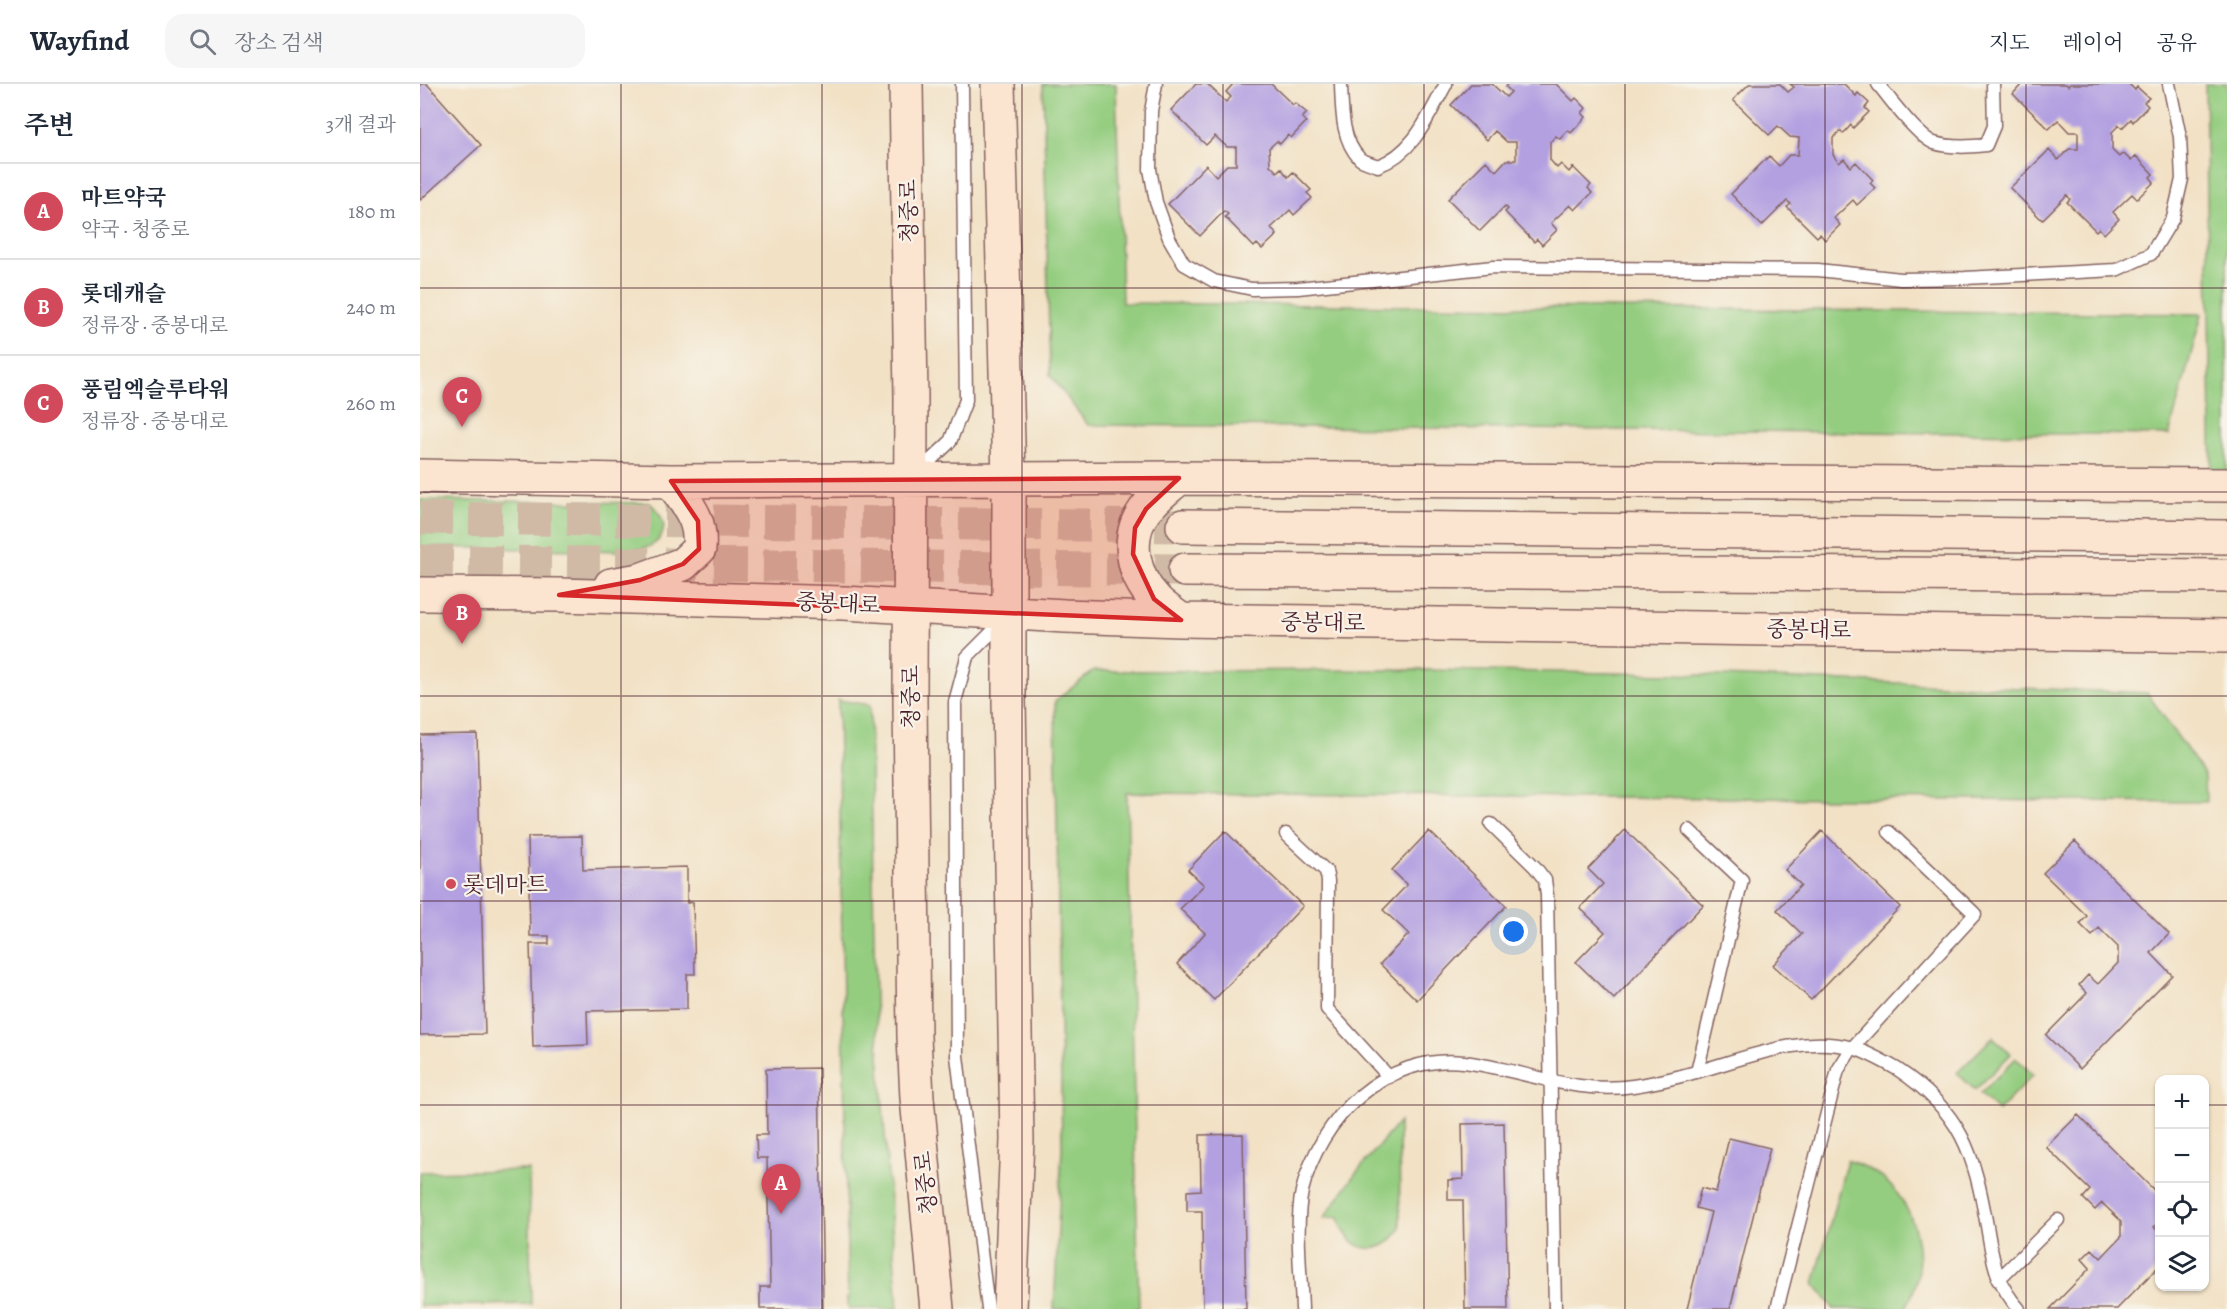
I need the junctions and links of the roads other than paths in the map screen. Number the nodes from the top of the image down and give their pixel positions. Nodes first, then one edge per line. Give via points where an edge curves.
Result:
1 (906, 84) edge
2 (962, 84) edge
3 (998, 84) edge
4 (1155, 84) edge
5 (1341, 84) edge
6 (1446, 84) edge
7 (1878, 84) edge
8 (1993, 84) edge
9 (2169, 84) edge
10 (420, 476) edge
11 (1009, 478) junction
12 (1179, 478) junction
13 (911, 479) junction
14 (671, 481) junction
15 (2219, 485) edge
16 (1183, 526) tunnel mouth
17 (2219, 537) edge
18 (1185, 570) tunnel mouth
19 (2221, 576) edge
20 (420, 594) edge
21 (559, 595) junction
22 (910, 607) junction
23 (1010, 613) junction
24 (1180, 620) junction
25 (2221, 636) edge
26 (1491, 824) dead end
27 (1689, 830) dead end
28 (1889, 832) dead end
29 (1286, 834) dead end
30 (1852, 1048) junction
31 (1697, 1072) junction
32 (1389, 1077) junction
33 (1550, 1082) junction
34 (2058, 1220) dead end
35 (1998, 1280) junction
36 (938, 1309) edge
37 (988, 1309) edge
38 (1010, 1309) edge
39 (1302, 1309) edge
40 (1555, 1309) edge
41 (1777, 1309) edge
42 (2019, 1309) edge

1 - 13 main road, 청중로
2 - 13 lane via 966,400 950,442
3 - 11 main road
4 - 9 lane via 1150,169 1169,238 1184,264 1214,281 1252,289 1298,288 1493,267 1818,270 1901,279 2116,270 2151,254 2174,218 2182,179 2180,137
5 - 6 lane via 1343,122 1352,147 1362,160 1378,166 1393,160 1414,142
7 - 8 lane via 1899,112 1931,142 1958,148 1986,145 1994,126
10 - 14 main road
11 - 12 main road
11 - 13 main road
11 - 23 main road
12 - 15 main road
12 - 24 main road via 1146,509 1135,528 1133,554 1137,570 1154,598
13 - 14 main road
13 - 22 main road, 청중로
14 - 21 main road via 698,521 699,549 682,564 640,580
16 - 17 main road
18 - 19 main road
20 - 21 main road, 중봉대로
21 - 22 main road, 중봉대로
22 - 23 main road, 중봉대로
22 - 36 main road, 청중로 via 916,1098
23 - 24 main road, 중봉대로
23 - 37 lane via 967,657 955,702 957,1056
23 - 38 main road via 1017,1140
24 - 25 main road, 중봉대로
26 - 33 lane via 1545,880
27 - 31 lane via 1742,880
28 - 30 lane via 1975,914
29 - 32 lane via 1326,871 1327,1010
30 - 31 lane via 1828,1045 1773,1049
30 - 35 lane via 1872,1055 1919,1084 1939,1102 1956,1127 1970,1150 1977,1174
30 - 41 lane via 1838,1070
31 - 33 lane via 1630,1086 1584,1087
32 - 33 lane via 1410,1066 1434,1061 1462,1062
32 - 39 lane via 1345,1108 1329,1128 1308,1171 1299,1211
33 - 40 lane
34 - 35 lane
35 - 42 lane

